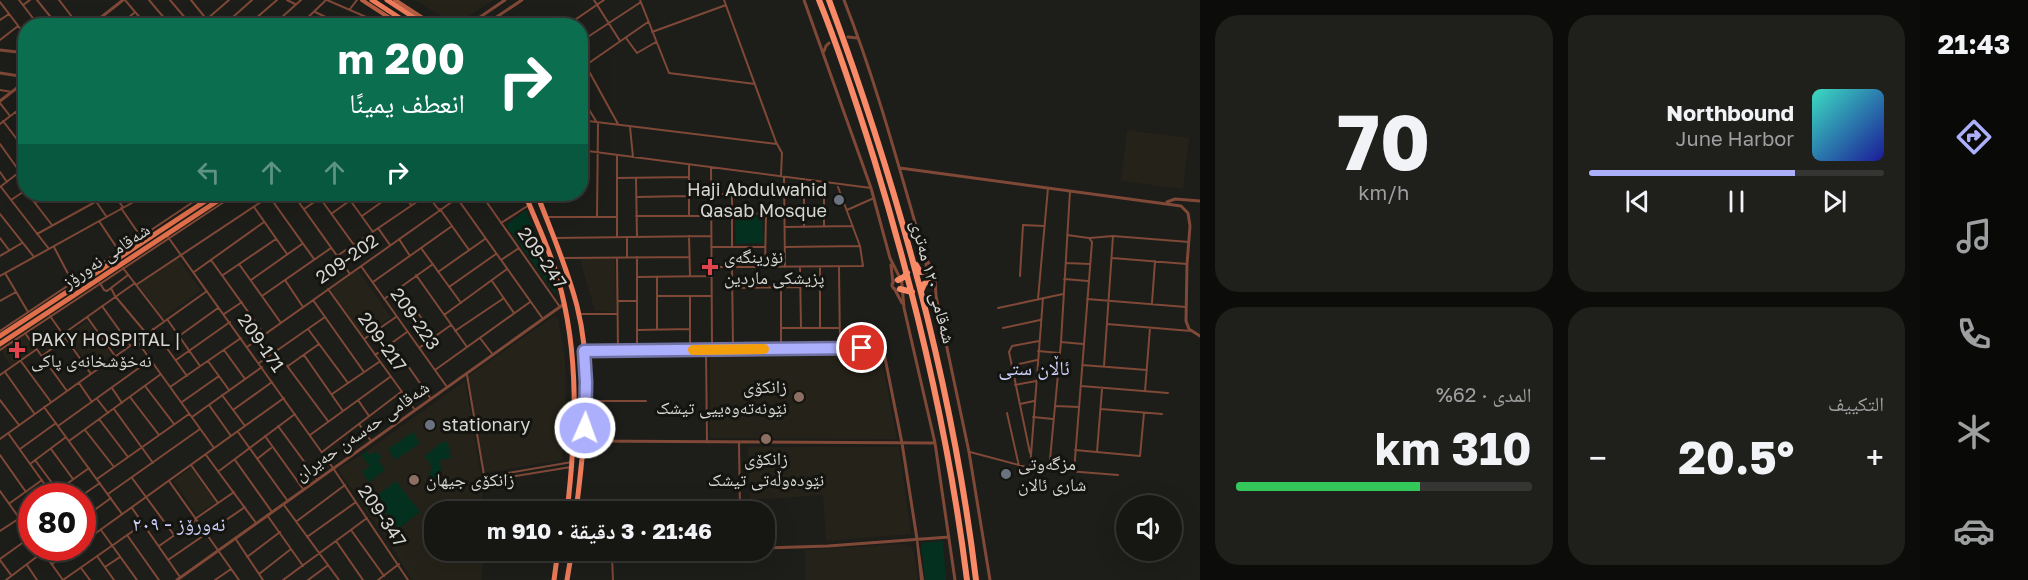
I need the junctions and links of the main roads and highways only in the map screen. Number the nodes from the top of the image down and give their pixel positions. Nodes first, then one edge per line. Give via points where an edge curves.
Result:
1 (362, 0) edge
2 (387, 0) edge
3 (395, 0) edge
4 (819, 0) edge
5 (829, 0) edge
6 (372, 2) edge
7 (392, 18) edge
8 (399, 18) edge
9 (419, 18) edge
10 (422, 18) edge
11 (207, 201) edge
12 (528, 201) edge
13 (540, 201) edge
14 (143, 236) road end
15 (152, 236) junction
16 (912, 259) junction
17 (930, 272) road end
18 (907, 273) junction
19 (931, 280) road end
20 (912, 292) junction
21 (921, 292) junction
22 (70, 298) junction
23 (77, 298) road end
24 (0, 336) edge
25 (0, 344) edge
26 (586, 377) junction
27 (574, 380) junction
28 (574, 396) junction
29 (586, 399) junction
30 (568, 501) edge
31 (577, 501) edge
32 (557, 561) edge
33 (571, 561) edge
34 (976, 579) edge
35 (554, 580) edge
36 (567, 580) edge
37 (967, 580) edge

1 - 6 main road
2 - 9 highway
3 - 10 main road
4 - 18 highway, شەقامی ١٢٠ مەتری via 853,91
5 - 16 highway, شەقامی ١٢٠ مەتری via 861,87
6 - 7 main road
6 - 8 highway
11 - 15 main road, شەقامی نەورۆز
11 - 22 main road, شەقامی نەورۆز via 167,236
12 - 27 highway via 558,278
13 - 26 highway via 563,258 578,314
14 - 15 main road
15 - 24 main road, شەقامی نەورۆز
16 - 17 highway via 920,272
16 - 21 highway, شەقامی ١٢٠ مەتری
18 - 20 highway, شەقامی ١٢٠ مەتری
18 - 20 highway via 899,284
19 - 21 highway
20 - 37 highway, شەقامی ١٢٠ مەتری via 942,423
21 - 34 highway, شەقامی ١٢٠ مەتری via 952,431
22 - 23 main road
22 - 25 main road, شەقامی نەورۆز
26 - 27 highway via 581,385
26 - 29 highway
27 - 28 highway
28 - 29 highway via 581,391
28 - 30 highway
29 - 31 highway
32 - 35 highway
33 - 36 highway

